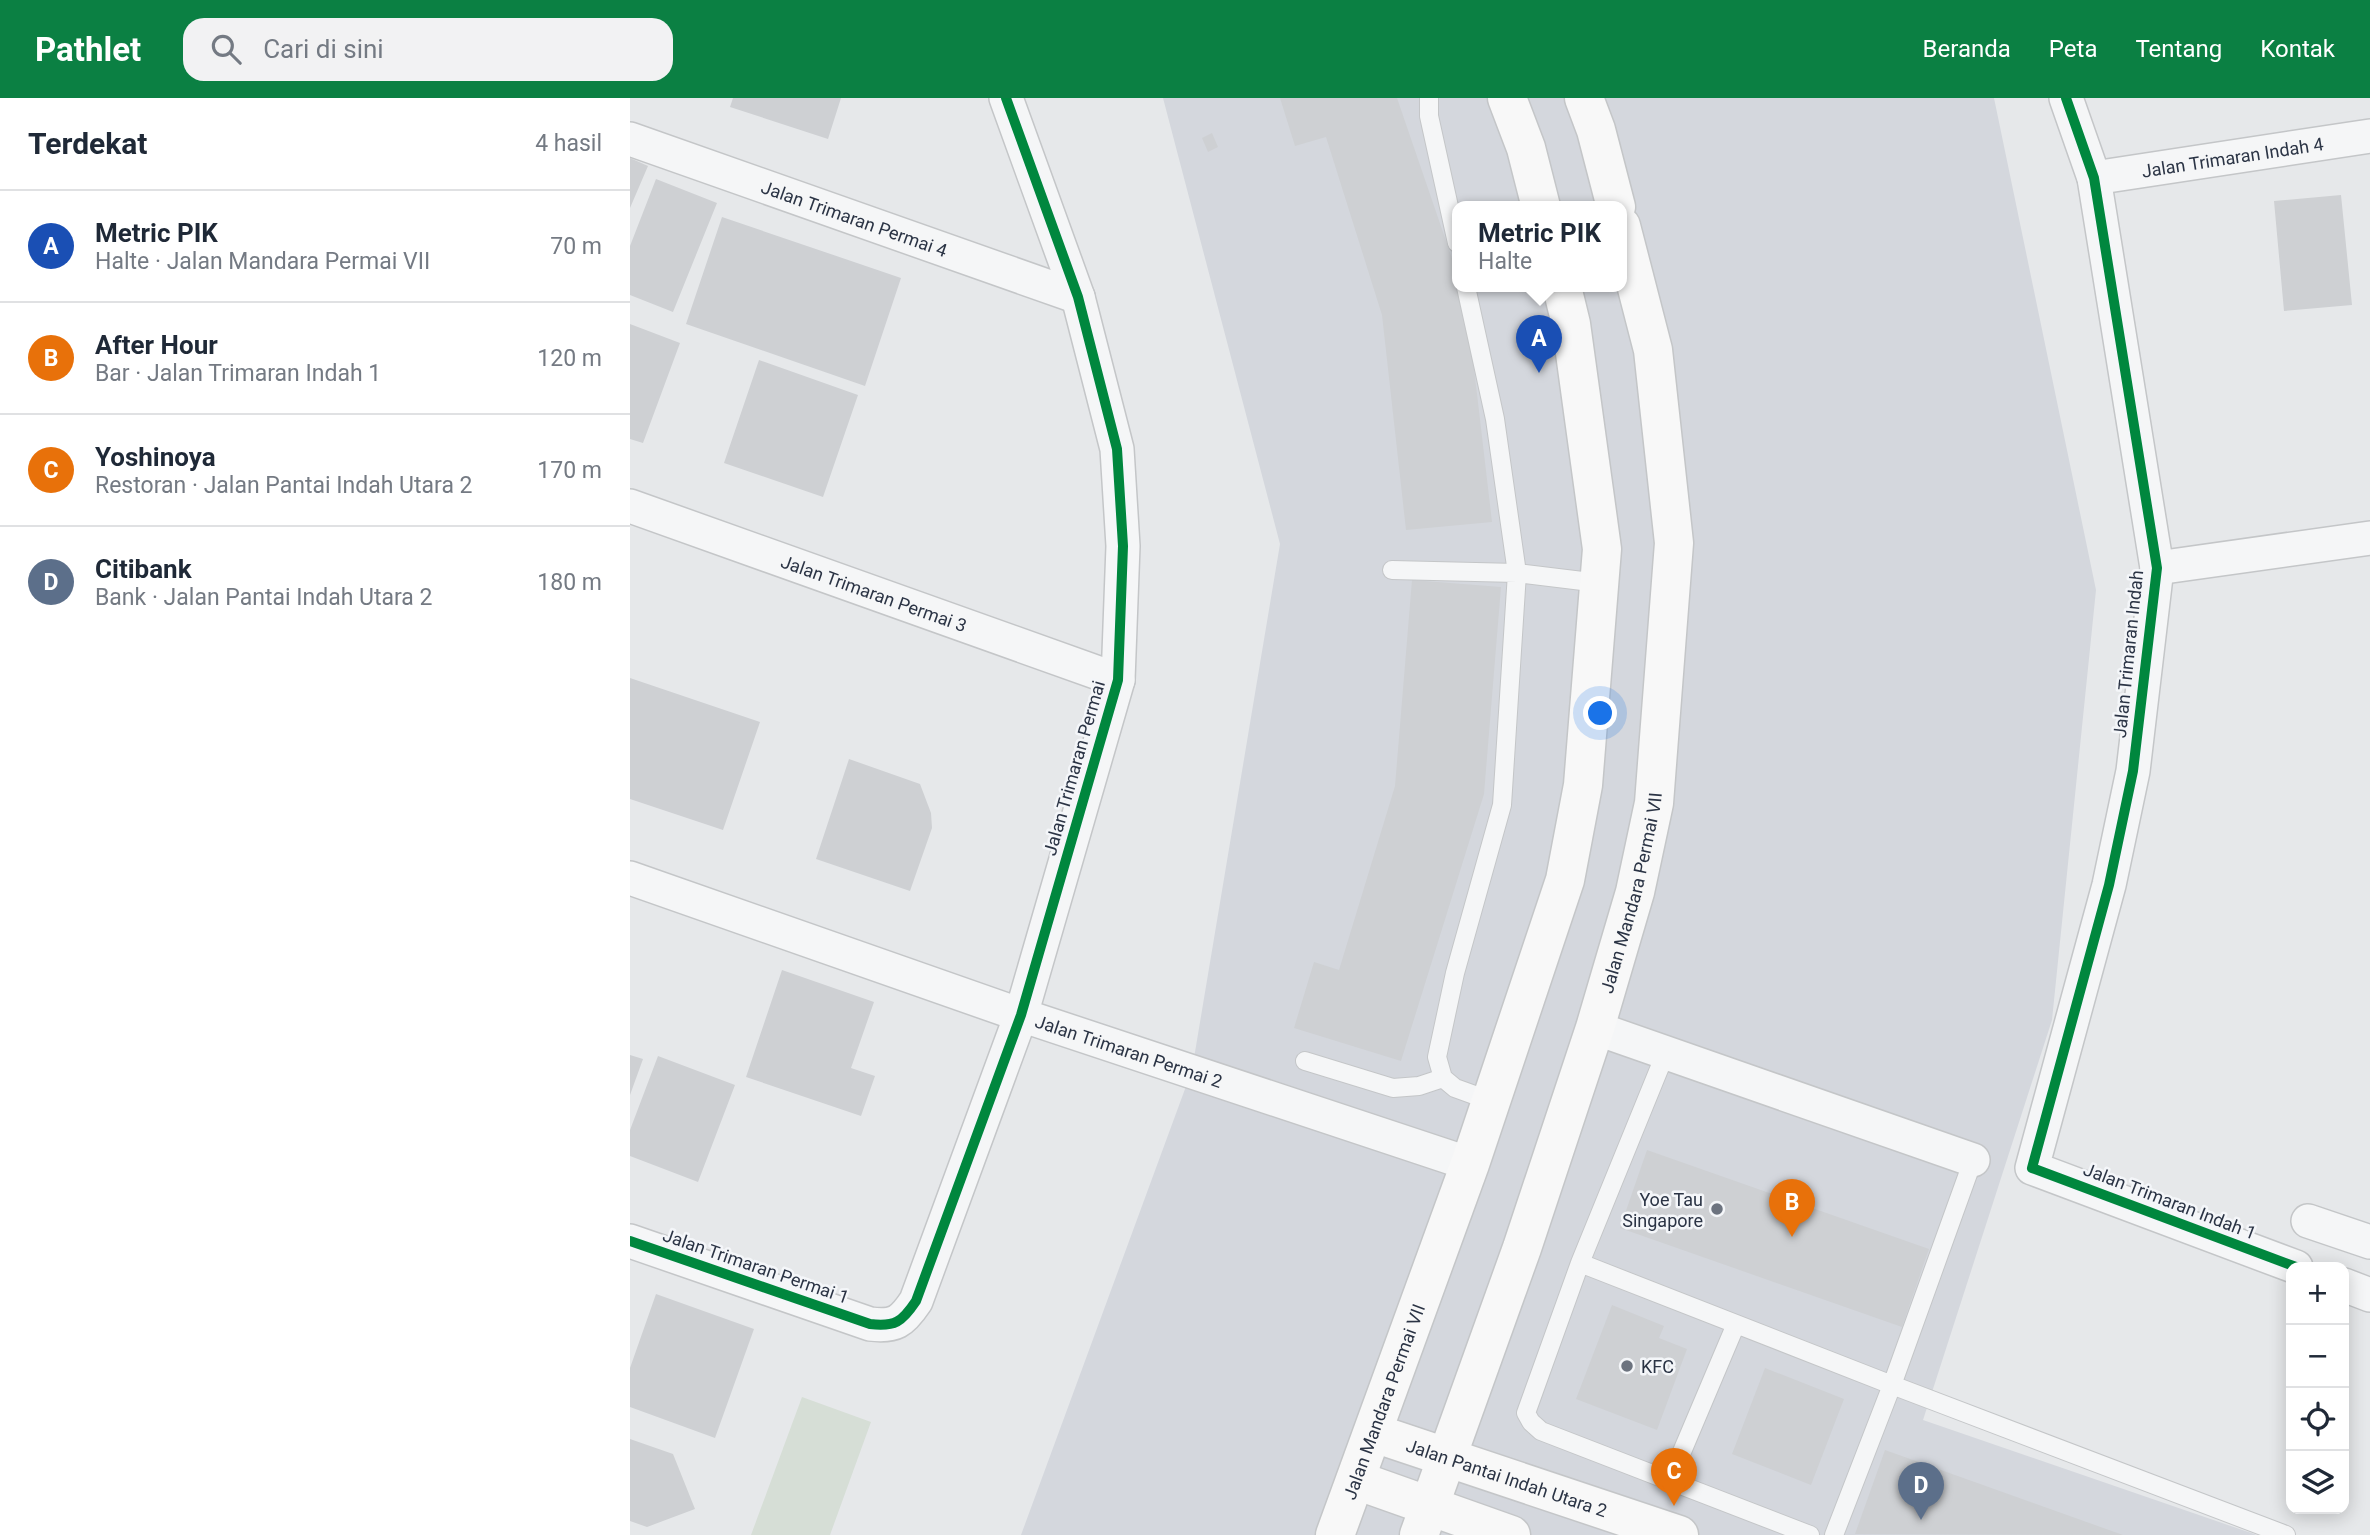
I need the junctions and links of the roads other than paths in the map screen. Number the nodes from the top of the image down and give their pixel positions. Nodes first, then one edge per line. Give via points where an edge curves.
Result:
1 (1006, 98) edge
2 (1429, 98) edge
3 (1507, 98) edge
4 (1584, 98) edge
5 (2066, 98) edge
6 (2370, 136) edge
7 (630, 139) edge
8 (2094, 178) junction
9 (1539, 201) edge
10 (1614, 201) edge
11 (1452, 220) edge
12 (1627, 249) edge
13 (1467, 292) edge
14 (1563, 292) edge
15 (1078, 297) junction
16 (630, 506) edge
17 (2370, 538) edge
18 (2157, 568) junction
19 (1392, 570) dead end
20 (1517, 573) junction
21 (1599, 583) junction
22 (1118, 680) junction
23 (630, 878) edge
24 (1021, 1015) junction
25 (1595, 1028) junction
26 (1666, 1052) junction
27 (1305, 1061) dead end
28 (1443, 1078) junction
29 (1491, 1101) junction
30 (1973, 1160) joint
31 (1470, 1164) junction
32 (2032, 1168) joint
33 (2308, 1221) dead end
34 (630, 1241) edge
35 (2370, 1242) edge
36 (1580, 1263) junction
37 (2286, 1263) edge
38 (2349, 1287) edge
39 (2370, 1295) edge
40 (870, 1324) joint
41 (1736, 1324) junction
42 (1892, 1385) junction
43 (1374, 1433) junction
44 (1446, 1458) junction
45 (1356, 1480) junction
46 (1670, 1480) junction
47 (1424, 1521) edge
48 (1335, 1535) edge
49 (1511, 1535) edge
50 (1679, 1535) edge
51 (1810, 1535) edge
52 (1834, 1535) edge
53 (2286, 1535) edge

1 - 15 street, Jalan Trimaran Permai
2 - 11 lane
3 - 9 main road
4 - 10 main road
5 - 8 street, Jalan Trimaran Indah
6 - 8 street, Jalan Trimaran Indah 4
7 - 15 street, Jalan Trimaran Permai 4
8 - 18 street, Jalan Trimaran Indah
12 - 25 main road, Jalan Mandara Permai VII via 1654,350 1674,543 1654,803 1635,892
13 - 20 lane via 1495,419
14 - 21 main road, Jalan Mandara Permai VII via 1602,549
15 - 22 street, Jalan Trimaran Permai via 1117,449 1123,546
16 - 22 street, Jalan Trimaran Permai 3
17 - 18 street
18 - 32 street, Jalan Trimaran Indah via 2133,771 2109,885
19 - 20 lane
20 - 21 lane
20 - 28 lane via 1502,805 1455,973 1437,1057
21 - 29 main road, Jalan Mandara Permai VII via 1583,785 1565,880
22 - 24 street, Jalan Trimaran Permai
23 - 24 street, Jalan Trimaran Permai 2
24 - 31 street, Jalan Trimaran Permai 2
24 - 40 street, Jalan Trimaran Permai via 916,1301 905,1317 887,1326
25 - 26 street
25 - 44 main road, Jalan Mandara Permai VII
26 - 30 street
26 - 36 lane
27 - 28 lane via 1393,1088
28 - 29 lane via 1455,1088
29 - 31 main road, Jalan Mandara Permai VII
30 - 42 lane
31 - 43 main road, Jalan Mandara Permai VII
32 - 37 street, Jalan Trimaran Indah 1
33 - 35 street
34 - 40 street, Jalan Trimaran Permai 1
36 - 41 lane
36 - 46 lane via 1526,1413 1541,1431
38 - 39 street
41 - 42 lane
41 - 46 lane
42 - 52 lane
42 - 53 lane
43 - 44 main road, Jalan Pantai Indah Utara 2
43 - 45 main road, Jalan Mandara Permai VII
44 - 47 main road, Jalan Mandara Permai VII
44 - 50 main road, Jalan Pantai Indah Utara 2
45 - 47 main road
45 - 48 main road, Jalan Mandara Permai VII
46 - 51 lane
47 - 49 main road

